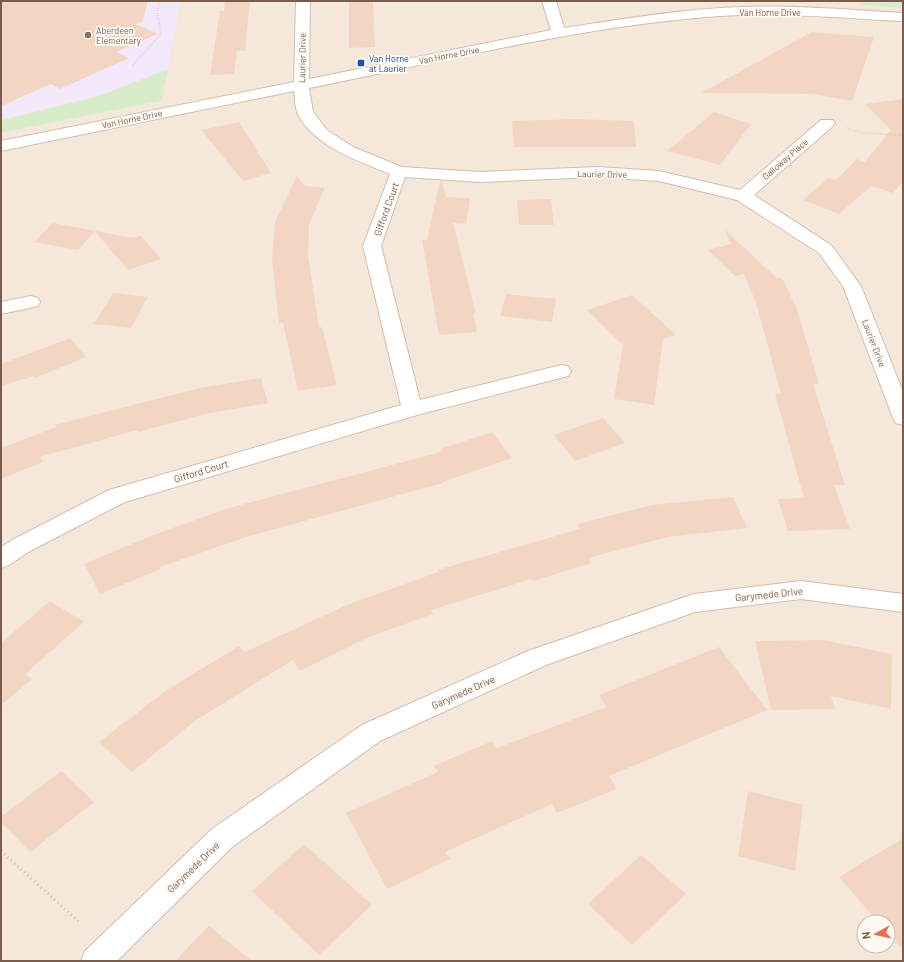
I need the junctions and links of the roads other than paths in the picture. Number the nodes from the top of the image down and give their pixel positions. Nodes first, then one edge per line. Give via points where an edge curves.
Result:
1 (303, 1) edge
2 (549, 1) edge
3 (903, 17) edge
4 (559, 34) junction
5 (301, 85) junction
6 (827, 123) road end
7 (1, 146) edge
8 (399, 172) junction
9 (743, 196) junction
10 (31, 302) dead end
11 (1, 308) edge
12 (561, 371) dead end
13 (412, 409) junction
14 (903, 418) edge
15 (1, 559) edge
16 (903, 603) edge
17 (96, 961) edge

1 - 5 street, Laurier Drive
2 - 4 street
3 - 4 street, Van Horne Drive via 785,11 721,12 647,19
4 - 5 street, Van Horne Drive
5 - 7 street, Van Horne Drive
5 - 8 street, Laurier Drive via 305,112 321,133 347,150
6 - 9 street, Galloway Place
8 - 9 street, Laurier Drive via 480,177 598,172 659,176
8 - 13 street, Gifford Court via 372,246
9 - 14 street, Laurier Drive via 825,249 844,274 852,286
10 - 11 street
12 - 13 street, Gifford Court
13 - 15 street, Gifford Court via 117,496 22,545
16 - 17 street, Garymede Drive via 801,590 694,603 537,658 371,733 222,838

